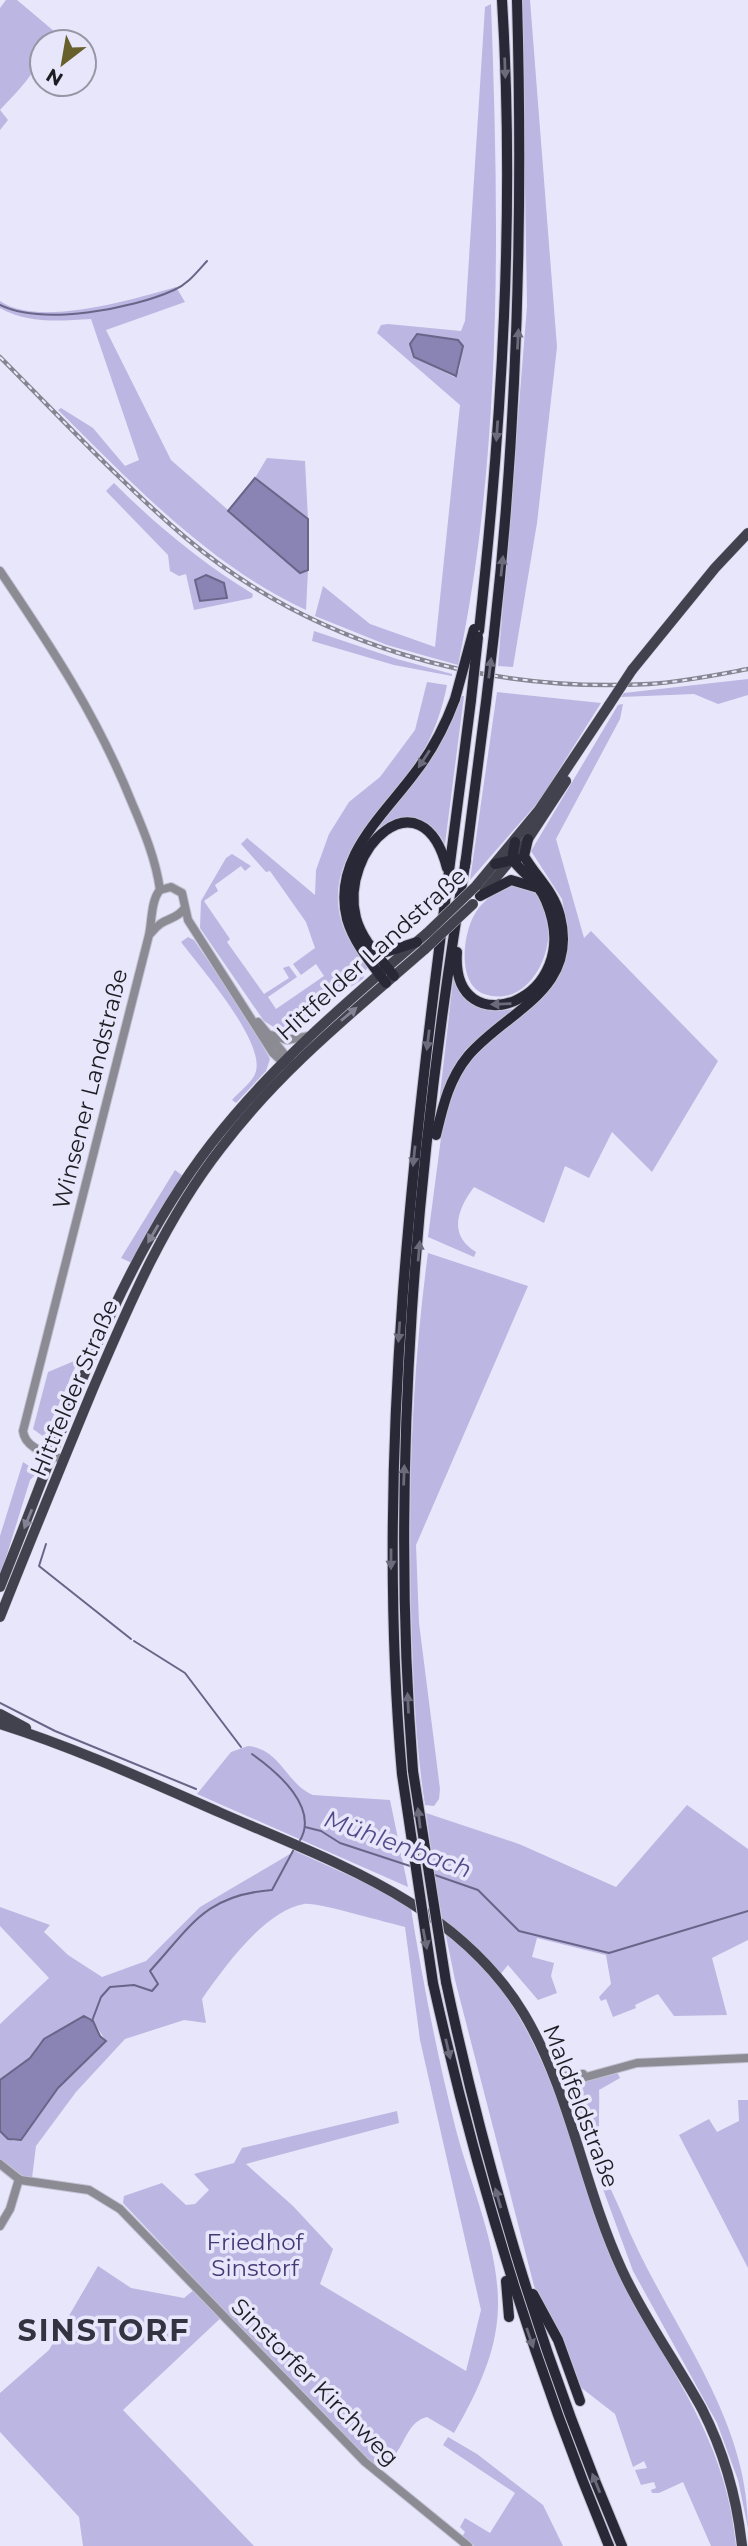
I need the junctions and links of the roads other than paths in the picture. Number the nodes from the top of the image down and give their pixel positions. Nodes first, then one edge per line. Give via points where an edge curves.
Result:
1 (502, 0) edge
2 (517, 0) edge
3 (748, 533) edge
4 (0, 570) edge
5 (476, 630) junction
6 (597, 722) junction
7 (528, 839) junction
8 (515, 842) junction
9 (466, 859) junction
10 (512, 859) junction
11 (527, 861) junction
12 (155, 863) junction
13 (495, 864) junction
14 (449, 874) junction
15 (171, 887) junction
16 (160, 890) junction
17 (540, 890) junction
18 (476, 895) junction
19 (156, 909) junction
20 (184, 909) junction
21 (171, 917) junction
22 (149, 935) junction
23 (201, 941) junction
24 (369, 945) junction
25 (421, 945) junction
26 (386, 975) junction
27 (251, 1016) junction
28 (270, 1035) junction
29 (309, 1035) junction
30 (287, 1062) junction
31 (425, 1175) junction
32 (193, 1179) junction
33 (59, 1458) junction
34 (0, 1587) edge
35 (0, 1617) edge
36 (0, 1714) edge
37 (0, 1724) edge
38 (32, 1732) junction
39 (748, 2058) edge
40 (593, 2074) junction
41 (579, 2079) junction
42 (556, 2081) junction
43 (566, 2108) junction
44 (0, 2164) edge
45 (19, 2179) junction
46 (0, 2226) edge
47 (501, 2250) junction
48 (517, 2263) junction
49 (509, 2317) dead end
50 (580, 2401) dead end
51 (468, 2546) edge
52 (609, 2546) edge
53 (622, 2546) edge
54 (742, 2546) edge

1 -> 5 highway via 507,106 504,316
9 -> 2 highway, bridge via 494,634 518,337
3 - 6 main road, Hittfelder Landstraße, bridge via 632,670
4 - 12 street, Winsener Landstraße via 86,702
5 - 14 highway, bridge
5 -> 26 highway, bridge via 455,699 425,759 366,834 348,869 347,918 356,941
6 - 7 main road, Hittfelder Landstraße via 564,785
6 - 8 main road, Hittfelder Landstraße
7 - 10 main road, Hittfelder Landstraße
7 - 11 highway via 523,852
8 - 10 highway
8 - 13 main road, Hittfelder Landstraße
17 -> 9 highway via 553,926 547,969 521,1000 487,1004 466,989 457,966
9 - 31 highway
10 - 11 highway
10 - 13 highway
10 - 17 highway
10 - 18 main road, Hittfelder Landstraße
11 - 31 highway via 545,882 560,915 562,944 556,969 537,999 486,1037 456,1073
12 - 15 street, Winsener Landstraße
12 - 16 street, Winsener Landstraße
13 - 18 main road, Hittfelder Landstraße
14 - 24 highway via 442,846 422,825 403,822 377,836 360,861 354,885 355,916
14 -> 47 highway, bridge via 410,1196 393,1428 392,1630 401,1774 433,1983 463,2115
15 - 16 street
15 - 20 street, Winsener Landstraße via 183,893
16 - 19 street, Winsener Landstraße via 154,899
17 - 18 highway via 511,880
18 - 25 main road, Hittfelder Landstraße, bridge
18 - 25 main road, Hittfelder Landstraße, bridge via 427,933
19 - 21 street, Winsener Landstraße
19 - 22 street, Winsener Landstraße
20 - 21 street
20 - 23 street, Winsener Landstraße
21 - 22 street
21 - 23 street, Winsener Landstraße
22 - 33 street, Winsener Landstraße via 23,1431 27,1443
23 - 27 street, Winsener Landstraße
24 - 25 highway via 386,952
24 - 26 highway
25 - 26 main road, Hittfelder Landstraße
26 - 29 main road, Hittfelder Landstraße
30 -> 26 main road, Hittfelder Landstraße
27 - 28 street, Winsener Landstraße
27 - 30 street, Winsener Landstraße
28 - 29 street via 287,1040
28 - 30 street, Winsener Landstraße
29 - 30 main road, Hittfelder Landstraße
30 - 32 main road, Hittfelder Landstraße via 222,1131
48 -> 31 highway, bridge via 446,1982 413,1771 404,1640 404,1494
32 - 33 main road, Hittfelder Straße via 190,1194 140,1281
32 -> 33 main road, Hittfelder Straße via 141,1256 106,1329
33 -> 34 main road, Hittfelder Straße
33 - 35 main road, Hittfelder Straße
36 - 38 main road, Maldfeldstraße
37 - 38 main road, Maldfeldstraße
38 - 42 main road, Maldfeldstraße via 406,1898 463,1940 489,1966 514,1999
39 - 40 street via 656,2061
40 - 41 street
40 - 42 street
41 - 42 street
41 - 43 street
42 - 43 main road, Maldfeldstraße
43 - 54 main road, Maldfeldstraße via 623,2272 703,2412 727,2469
44 - 45 street, Sinstorfer Kirchweg
45 - 46 street
45 - 51 street, Sinstorfer Kirchweg via 89,2190 120,2209 365,2462
47 - 49 highway
47 -> 52 highway via 551,2400
48 - 50 highway via 558,2340
53 -> 48 highway

